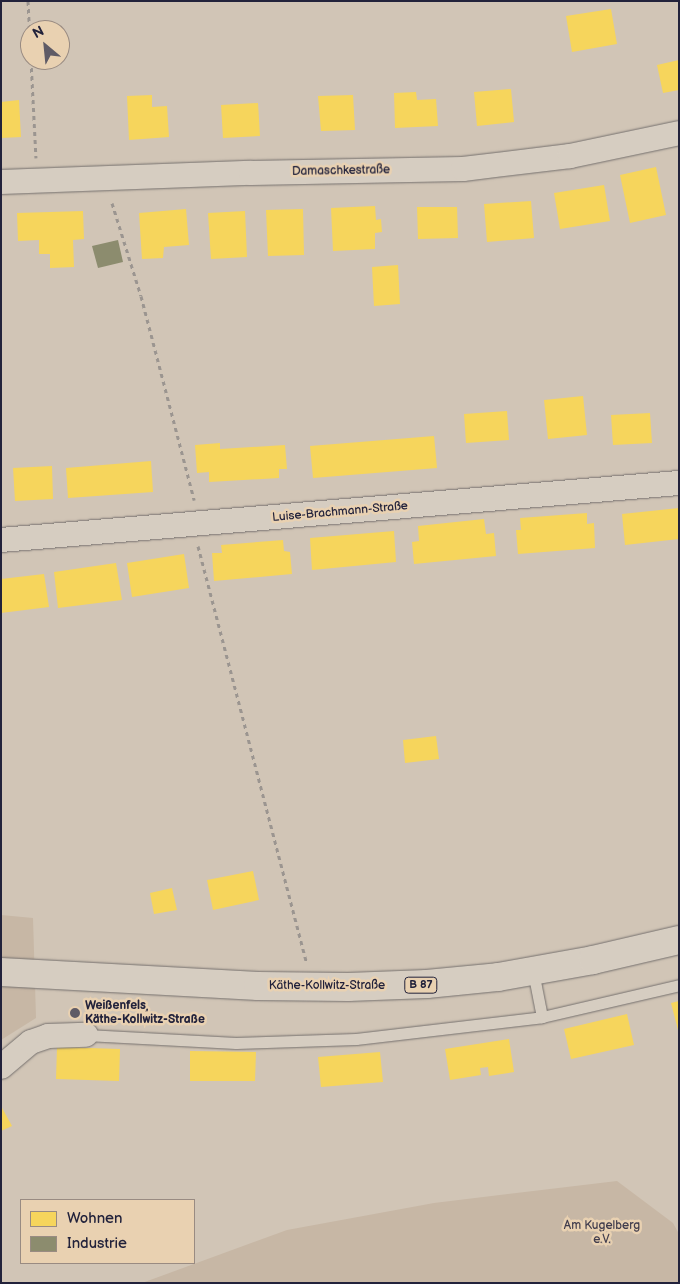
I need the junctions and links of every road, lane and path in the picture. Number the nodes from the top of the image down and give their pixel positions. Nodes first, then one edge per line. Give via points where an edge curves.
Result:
1 (28, 1) edge
2 (29, 20) edge
3 (31, 70) edge
4 (679, 133) edge
5 (105, 178) junction
6 (37, 181) junction
7 (1, 182) edge
8 (679, 483) edge
9 (196, 524) junction
10 (1, 540) edge
11 (679, 940) edge
12 (533, 971) junction
13 (1, 972) edge
14 (679, 985) edge
15 (313, 987) junction
16 (542, 1016) junction
17 (86, 1035) joint
18 (1, 1067) edge

1 - 2 path
3 - 6 path
4 - 5 street, Damaschkestraße via 570,156 463,169
5 - 6 street, Damaschkestraße
5 - 9 path via 140,296
6 - 7 street, Damaschkestraße
8 - 9 street, Luise-Brachmann-Straße
9 - 10 street, Luise-Brachmann-Straße
9 - 15 path
11 - 12 main road, Käthe-Kollwitz-Straße / B 87
12 - 15 main road, Käthe-Kollwitz-Straße / B 87 via 427,984
12 - 16 lane
13 - 15 main road, Käthe-Kollwitz-Straße / B 87
14 - 16 lane
16 - 17 lane via 347,1039 236,1043
17 - 18 street via 48,1036 31,1042

